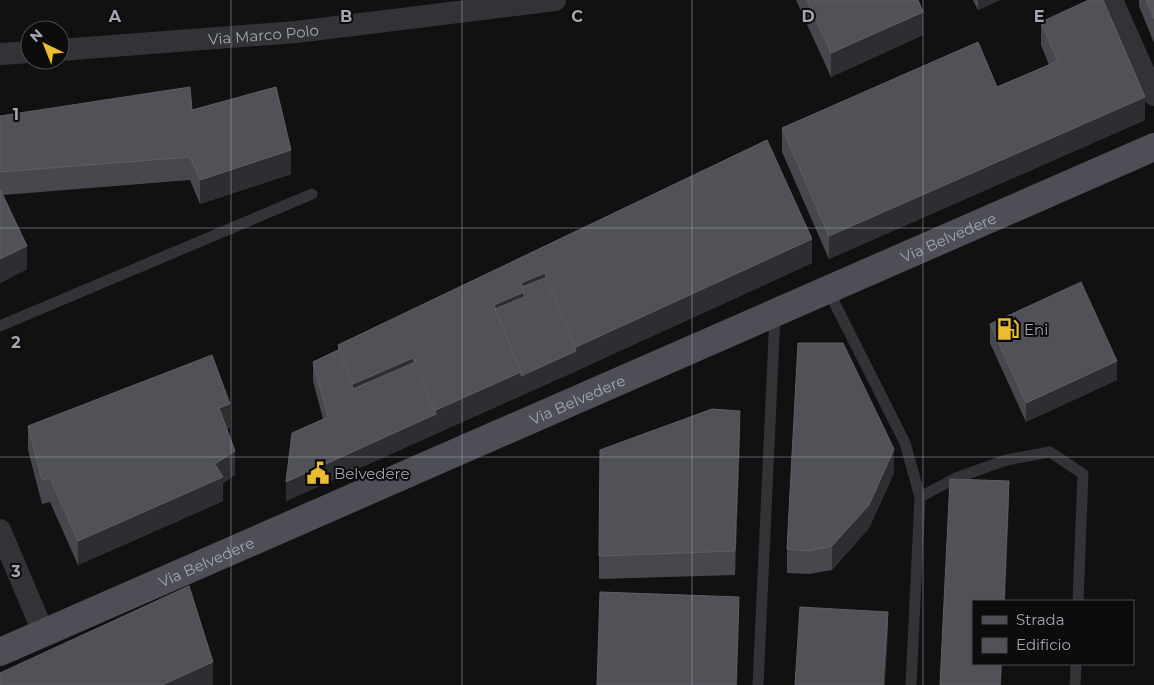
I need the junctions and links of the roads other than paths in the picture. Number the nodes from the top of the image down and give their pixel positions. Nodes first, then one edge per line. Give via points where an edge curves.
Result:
1 (555, 0) edge
2 (1112, 0) edge
3 (70, 49) edge
4 (20, 53) edge
5 (0, 54) edge
6 (1154, 95) edge
7 (1154, 147) edge
8 (312, 194) dead end
9 (828, 290) junction
10 (775, 313) junction
11 (0, 326) edge
12 (920, 497) junction
13 (0, 530) edge
14 (1078, 600) edge
15 (44, 634) junction
16 (0, 652) edge
17 (1076, 665) edge
18 (758, 685) edge
19 (911, 685) edge
20 (1075, 685) edge

1 - 3 street, Via Marco Polo via 296,32
2 - 6 street
4 - 5 street
7 - 9 main road, Via Belvedere
8 - 11 lane
9 - 10 main road, Via Belvedere
9 - 12 lane via 905,443
10 - 15 main road, Via Belvedere
10 - 18 lane
12 - 14 lane via 956,478 998,463 1050,452 1083,474
12 - 19 lane
13 - 15 street
15 - 16 main road, Via Belvedere
17 - 20 lane

